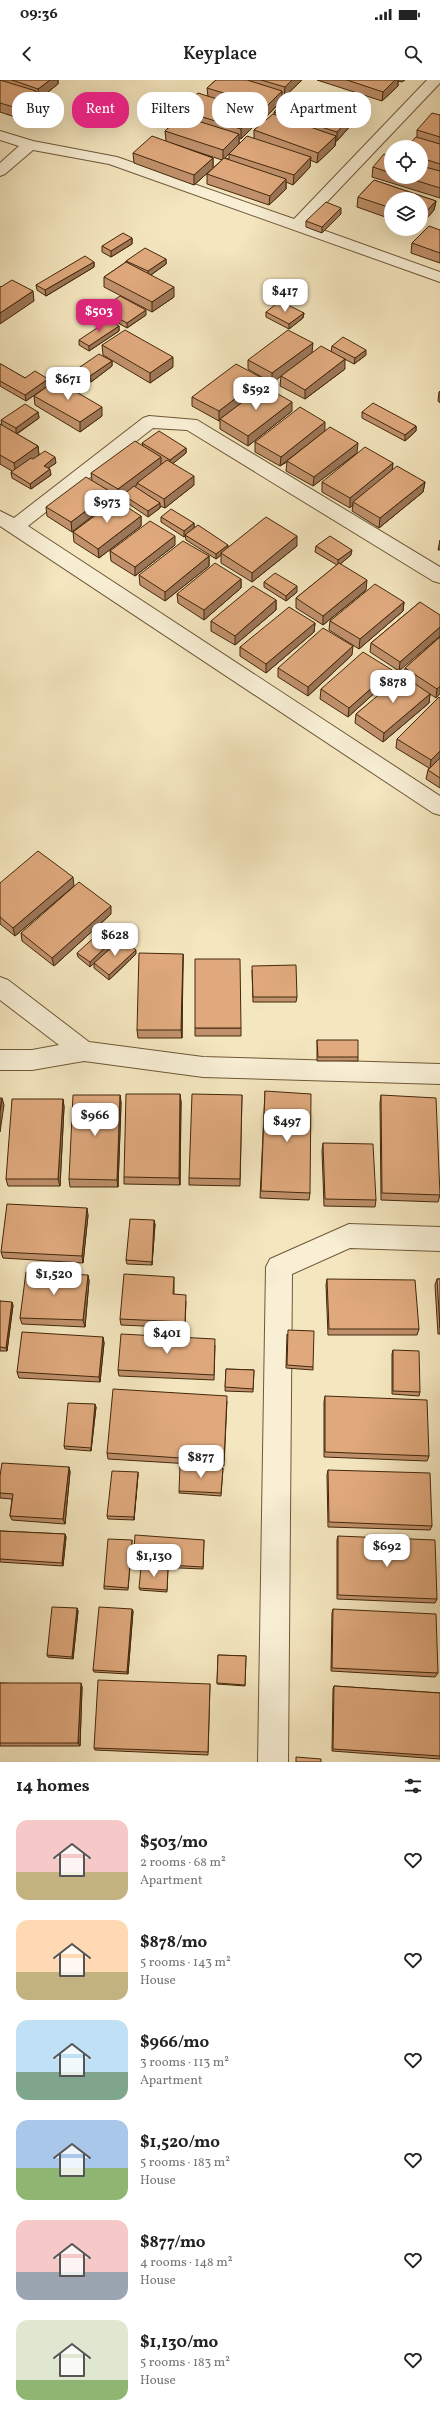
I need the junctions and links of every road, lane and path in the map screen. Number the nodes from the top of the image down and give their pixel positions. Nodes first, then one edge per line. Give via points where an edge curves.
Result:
1 (435, 80) edge
2 (0, 135) edge
3 (30, 146) junction
4 (0, 170) edge
5 (296, 226) junction
6 (440, 277) edge
7 (8, 521) edge
8 (440, 576) edge
9 (440, 807) edge
10 (0, 987) edge
11 (84, 1051) junction
12 (0, 1060) edge
13 (440, 1074) edge
14 (440, 1239) edge
15 (273, 1762) edge

1 - 5 street
2 - 3 street
3 - 4 street
3 - 5 street via 112,160
5 - 6 street
7 - 8 street via 149,422 191,424
7 - 9 street
10 - 11 street
11 - 12 street via 32,1060
11 - 13 street via 203,1068
14 - 15 street via 349,1236 279,1267

